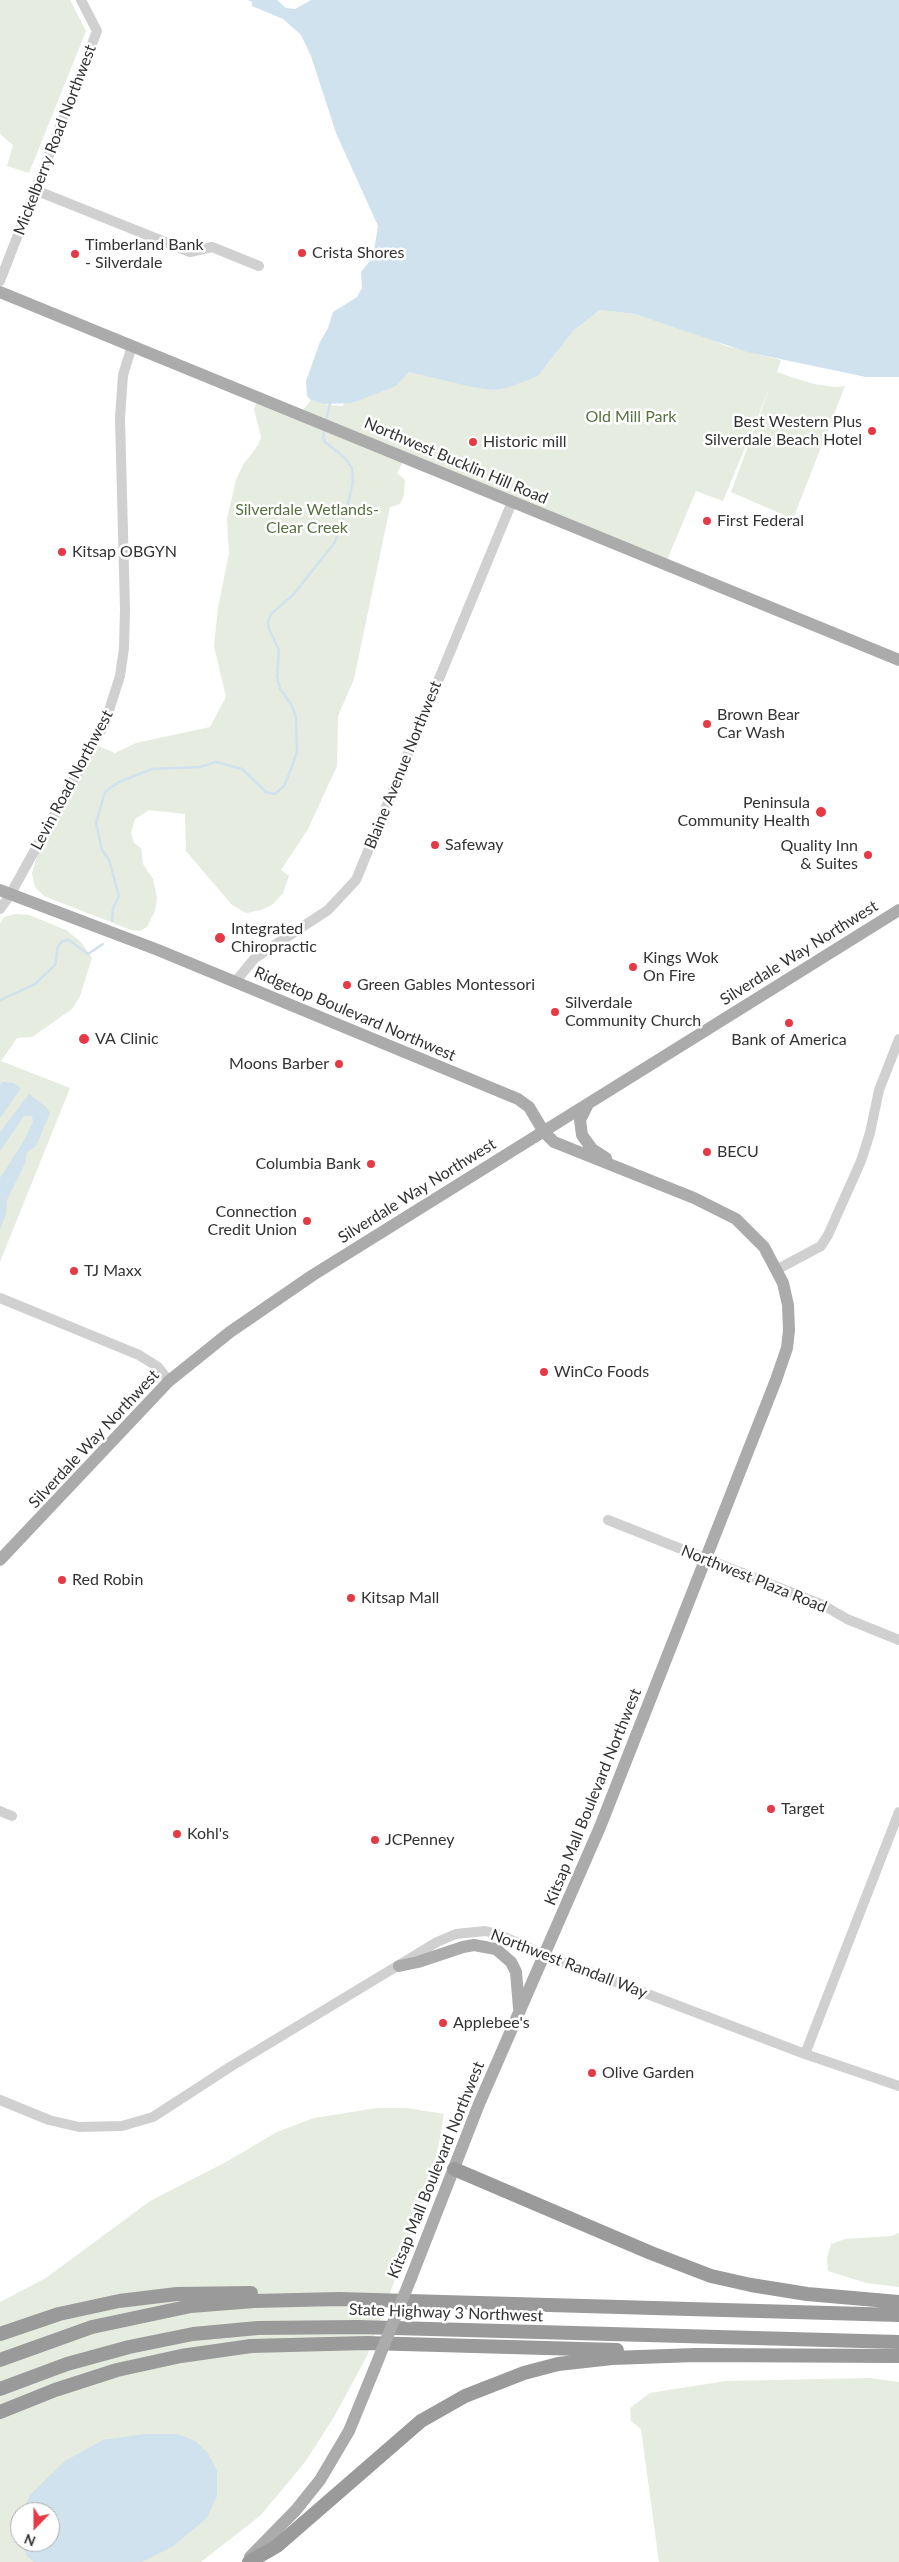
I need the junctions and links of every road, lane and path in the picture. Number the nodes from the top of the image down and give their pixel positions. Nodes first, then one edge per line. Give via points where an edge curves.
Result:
1 (81, 0) edge
2 (35, 190) junction
3 (259, 266) dead end
4 (0, 281) edge
5 (0, 292) edge
6 (132, 346) junction
7 (512, 502) junction
8 (899, 660) edge
9 (5, 892) edge
10 (0, 909) edge
11 (899, 910) edge
12 (235, 982) junction
13 (899, 1038) edge
14 (588, 1104) junction
15 (544, 1132) junction
16 (629, 1172) junction
17 (778, 1269) junction
18 (0, 1298) edge
19 (169, 1382) junction
20 (608, 1520) dead end
21 (0, 1560) edge
22 (706, 1560) junction
23 (899, 1640) edge
24 (0, 1812) edge
25 (899, 1812) edge
26 (12, 1816) dead end
27 (545, 1956) junction
28 (399, 1966) junction
29 (519, 2012) junction
30 (804, 2054) junction
31 (899, 2086) edge
32 (0, 2100) edge
33 (454, 2169) junction
34 (339, 2299) junction
35 (899, 2302) edge
36 (899, 2314) edge
37 (0, 2334) edge
38 (899, 2342) edge
39 (695, 2355) junction
40 (899, 2356) edge
41 (0, 2360) edge
42 (0, 2390) edge
43 (0, 2412) edge
44 (244, 2562) edge
45 (249, 2562) edge

1 - 2 street, Mickelberry Road Northwest via 97,31
2 - 3 street via 190,252 212,247
2 - 4 street, Mickelberry Road Northwest
5 - 6 main road, Northwest Bucklin Hill Road
6 - 7 main road, Northwest Bucklin Hill Road
6 - 9 street, Levin Road Northwest via 123,375 120,418 125,602 120,676 102,729
7 - 8 main road, Northwest Bucklin Hill Road
7 - 12 street, Blaine Avenue Northwest via 356,880 328,910 255,958
9 - 10 street, Levin Road Northwest
9 - 12 main road, Ridgetop Boulevard Northwest
11 - 14 main road, Silverdale Way Northwest
12 - 15 main road, Ridgetop Boulevard Northwest via 518,1099 529,1107
13 - 17 street via 879,1090 861,1161 828,1235 821,1246
14 - 15 main road, Silverdale Way Northwest
14 - 16 main road via 580,1120 586,1142
15 - 16 main road, Kitsap Mall Boulevard Northwest via 558,1144
15 - 19 main road, Silverdale Way Northwest via 300,1284 230,1332
16 - 17 main road, Kitsap Mall Boulevard Northwest via 726,1212 758,1239
17 - 22 main road, Kitsap Mall Boulevard Northwest via 789,1311 787,1348
18 - 19 street via 139,1355 158,1367
19 - 21 main road, Silverdale Way Northwest
20 - 22 street, Northwest Plaza Road
22 - 23 street, Northwest Plaza Road via 823,1605 847,1619
22 - 27 main road, Kitsap Mall Boulevard Northwest via 604,1818
24 - 26 street
25 - 30 street
27 - 28 street, Northwest Randall Way via 498,1934 473,1931 437,1942
27 - 29 main road, Kitsap Mall Boulevard Northwest
27 - 30 street, Northwest Randall Way
28 - 29 main road via 474,1945 496,1949 512,1962 516,1972
28 - 32 street, Northwest Randall Way via 153,2117 122,2126 79,2127 49,2120
29 - 33 main road, Kitsap Mall Boulevard Northwest
30 - 31 street, Northwest Randall Way
33 - 35 highway via 711,2276 807,2294
33 - 44 main road, Kitsap Mall Boulevard Northwest, bridge via 348,2431 320,2480 296,2510
34 - 36 highway, State Highway 3 Northwest
34 - 37 highway via 255,2293 177,2294 100,2304
34 - 41 highway, State Highway 3 Northwest via 254,2301 171,2309 92,2327
38 - 42 highway, State Highway 3 Northwest via 358,2327 258,2328 193,2334 129,2346 58,2367
39 - 40 highway
39 - 43 highway via 367,2343 251,2346 181,2356 118,2370
39 - 45 highway via 558,2364 496,2382 465,2396 421,2421 277,2546

